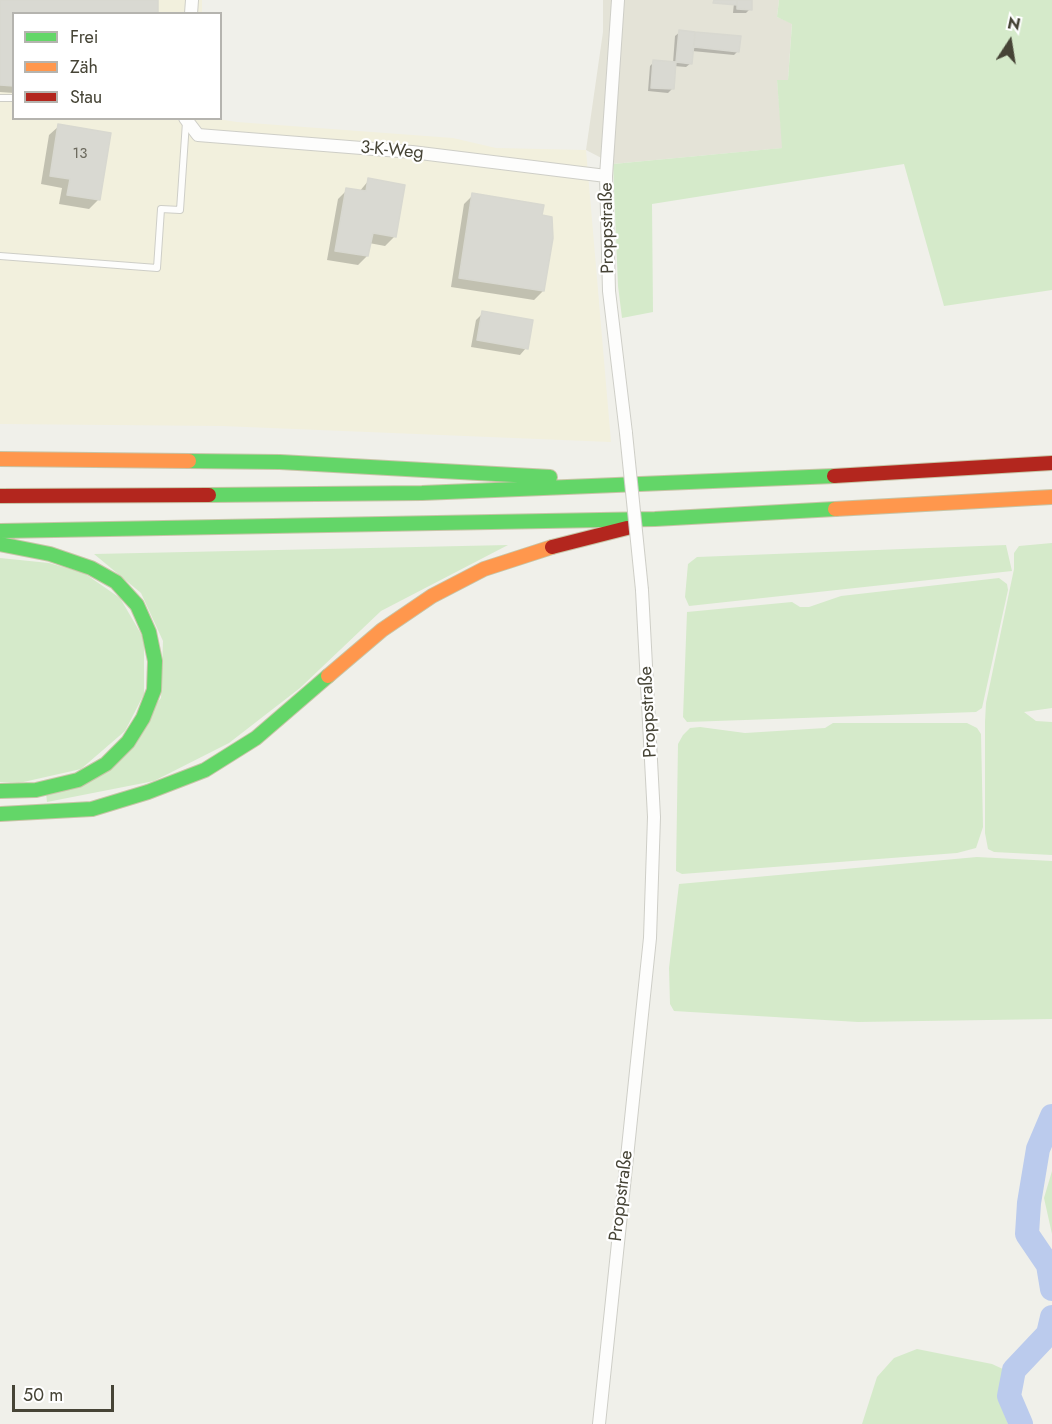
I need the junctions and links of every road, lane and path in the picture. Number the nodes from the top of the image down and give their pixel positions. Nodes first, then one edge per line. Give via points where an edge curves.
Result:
1 (618, 0) edge
2 (185, 120) edge
3 (606, 176) junction
4 (0, 256) edge
5 (0, 459) edge
6 (1052, 463) edge
7 (616, 486) junction
8 (0, 496) edge
9 (1052, 497) edge
10 (655, 519) junction
11 (0, 531) edge
12 (0, 544) edge
13 (0, 791) edge
14 (0, 814) edge
15 (599, 1424) edge

1 - 3 street, Proppstraße
2 - 3 street, 3-K-Weg via 198,135 412,152
2 - 4 lane via 180,210 161,209 157,268
3 - 15 street, Proppstraße, bridge via 609,291 642,590 654,817 650,938
5 - 7 highway via 280,462 522,474
6 - 7 highway
7 - 8 highway via 387,494
9 - 10 highway
10 - 11 highway
10 - 14 highway via 527,554 484,569 432,596 381,630 256,738 205,770 92,809
12 - 13 highway via 51,554 116,582 137,604 156,661 154,690 143,718 128,742 106,764 78,780 36,790

